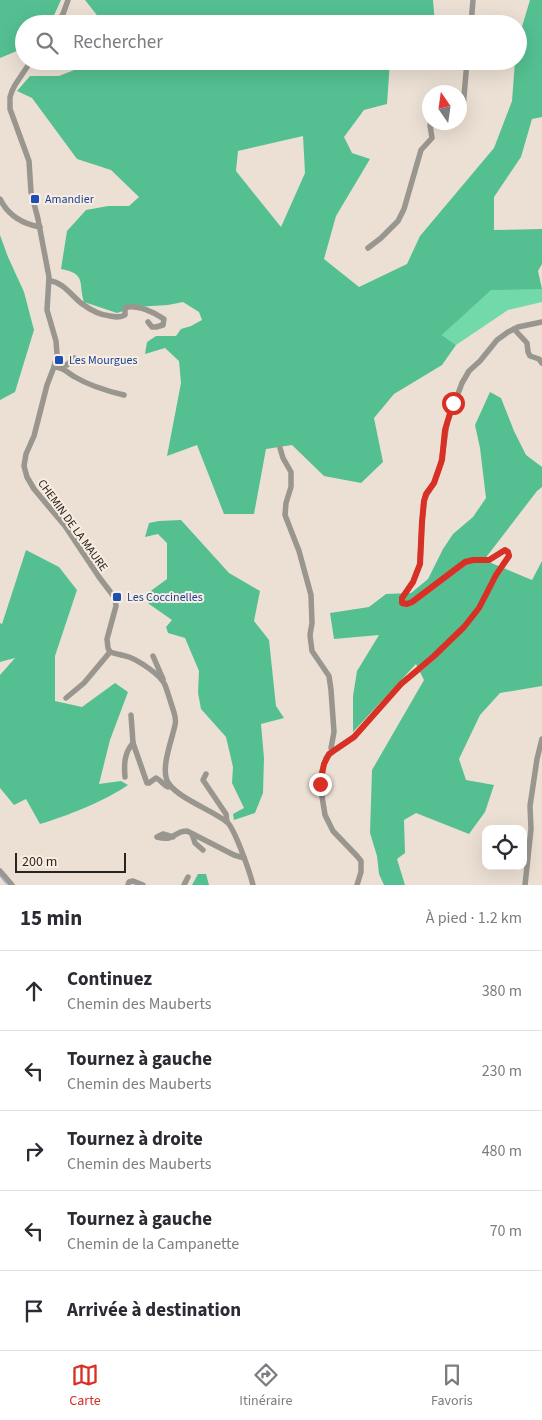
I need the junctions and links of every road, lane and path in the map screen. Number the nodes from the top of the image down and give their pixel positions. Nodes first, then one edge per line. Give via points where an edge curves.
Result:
1 (68, 0) edge
2 (474, 0) edge
3 (62, 15) edge
4 (472, 15) edge
5 (25, 70) edge
6 (466, 70) edge
7 (465, 85) edge
8 (431, 130) edge
9 (0, 199) edge
10 (40, 227) junction
11 (368, 248) dead end
12 (50, 281) junction
13 (148, 322) dead end
14 (541, 323) edge
15 (514, 329) junction
16 (74, 358) dead end
17 (542, 362) edge
18 (55, 365) junction
19 (124, 395) dead end
20 (280, 448) dead end
21 (110, 652) junction
22 (153, 656) dead end
23 (163, 681) junction
24 (66, 698) dead end
25 (130, 715) dead end
26 (542, 740) edge
27 (133, 743) junction
28 (333, 750) junction
29 (206, 774) dead end
30 (125, 777) dead end
31 (170, 785) junction
32 (228, 822) junction
33 (192, 834) junction
34 (173, 837) dead end
35 (203, 850) dead end
36 (244, 858) junction
37 (0, 871) edge
38 (188, 877) dead end
39 (12, 885) edge
40 (128, 885) edge
41 (143, 885) edge
42 (184, 885) edge
43 (254, 885) edge
44 (356, 885) edge
45 (525, 885) edge

1 - 3 street
2 - 4 street
5 - 10 street, CHEMIN DE LA MAURE via 12,91 10,109 28,162
6 - 7 street
8 - 11 street via 432,138 421,150 398,221
9 - 10 street via 7,211 22,222
10 - 12 street, CHEMIN DE LA MAURE
12 - 13 street via 59,284 98,314 122,317 125,309 133,306 164,318 163,325 156,327
12 - 18 street, CHEMIN DE LA MAURE via 47,310 57,347
14 - 15 street
15 - 17 street via 527,343 529,355
15 - 28 street via 492,345 458,390 445,430 442,460 424,501 420,564 402,603 412,602 465,562 489,560 505,550 509,556 464,627 401,684 354,737
16 - 18 street via 67,365
18 - 19 street via 85,383
18 - 21 street, CHEMIN DE LA MAURE via 24,466 34,489 65,526 115,598 116,606 107,639
20 - 28 street via 291,472 285,515 311,595 312,651 329,676
21 - 23 street via 132,658
21 - 24 street
22 - 23 street
23 - 31 street via 176,721 166,769
25 - 27 street
26 - 45 street via 530,806
27 - 30 street via 124,760
27 - 31 street via 147,783 156,778 166,786
28 - 44 street via 326,758 320,778 322,798 333,832 360,862 361,872
29 - 32 street via 203,780
31 - 32 street
32 - 36 street
33 - 34 street via 184,830
33 - 35 street via 195,843
33 - 36 street
36 - 43 street
37 - 39 street
38 - 42 street
40 - 41 street via 133,881

